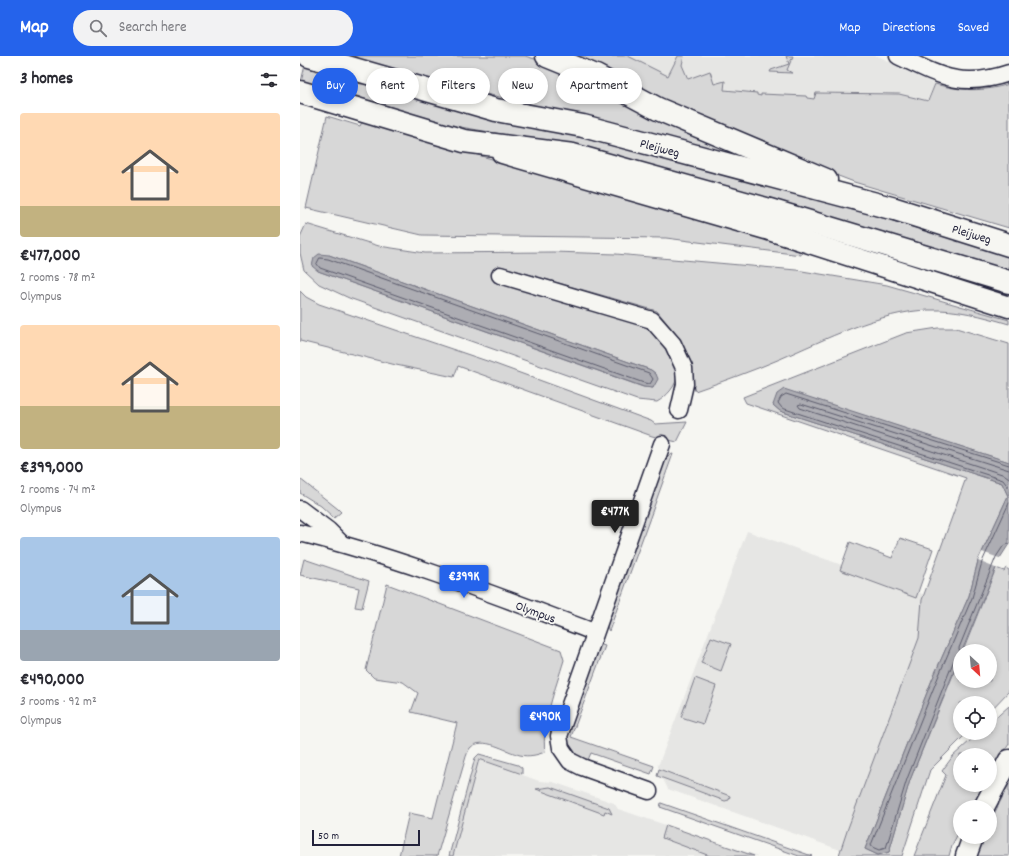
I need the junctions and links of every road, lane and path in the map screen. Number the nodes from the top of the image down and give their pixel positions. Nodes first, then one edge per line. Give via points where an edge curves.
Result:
1 (309, 56) edge
2 (547, 56) edge
3 (898, 56) edge
4 (1009, 73) edge
5 (300, 92) edge
6 (464, 141) junction
7 (895, 210) junction
8 (1009, 245) edge
9 (500, 275) dead end
10 (1009, 282) edge
11 (1009, 307) edge
12 (679, 410) dead end
13 (662, 444) dead end
14 (300, 509) edge
15 (300, 533) edge
16 (341, 543) junction
17 (594, 632) junction
18 (1009, 760) edge
19 (649, 791) dead end
20 (988, 800) edge
21 (970, 844) edge
22 (966, 856) edge

1 - 7 highway, Pleijweg via 496,110 583,126
2 - 7 highway via 596,76 658,109
3 - 4 street via 940,76 958,80 978,81
5 - 6 highway
6 - 10 highway via 573,155 770,210
6 - 11 main road via 769,230
7 - 8 highway, Pleijweg
9 - 12 street via 652,320 673,344 684,368
13 - 17 street
14 - 16 street, Olympus
15 - 16 street, Olympus
16 - 17 street, Olympus via 413,566
17 - 19 street via 559,736 561,748 570,761 582,767
18 - 20 main road
21 - 22 main road

